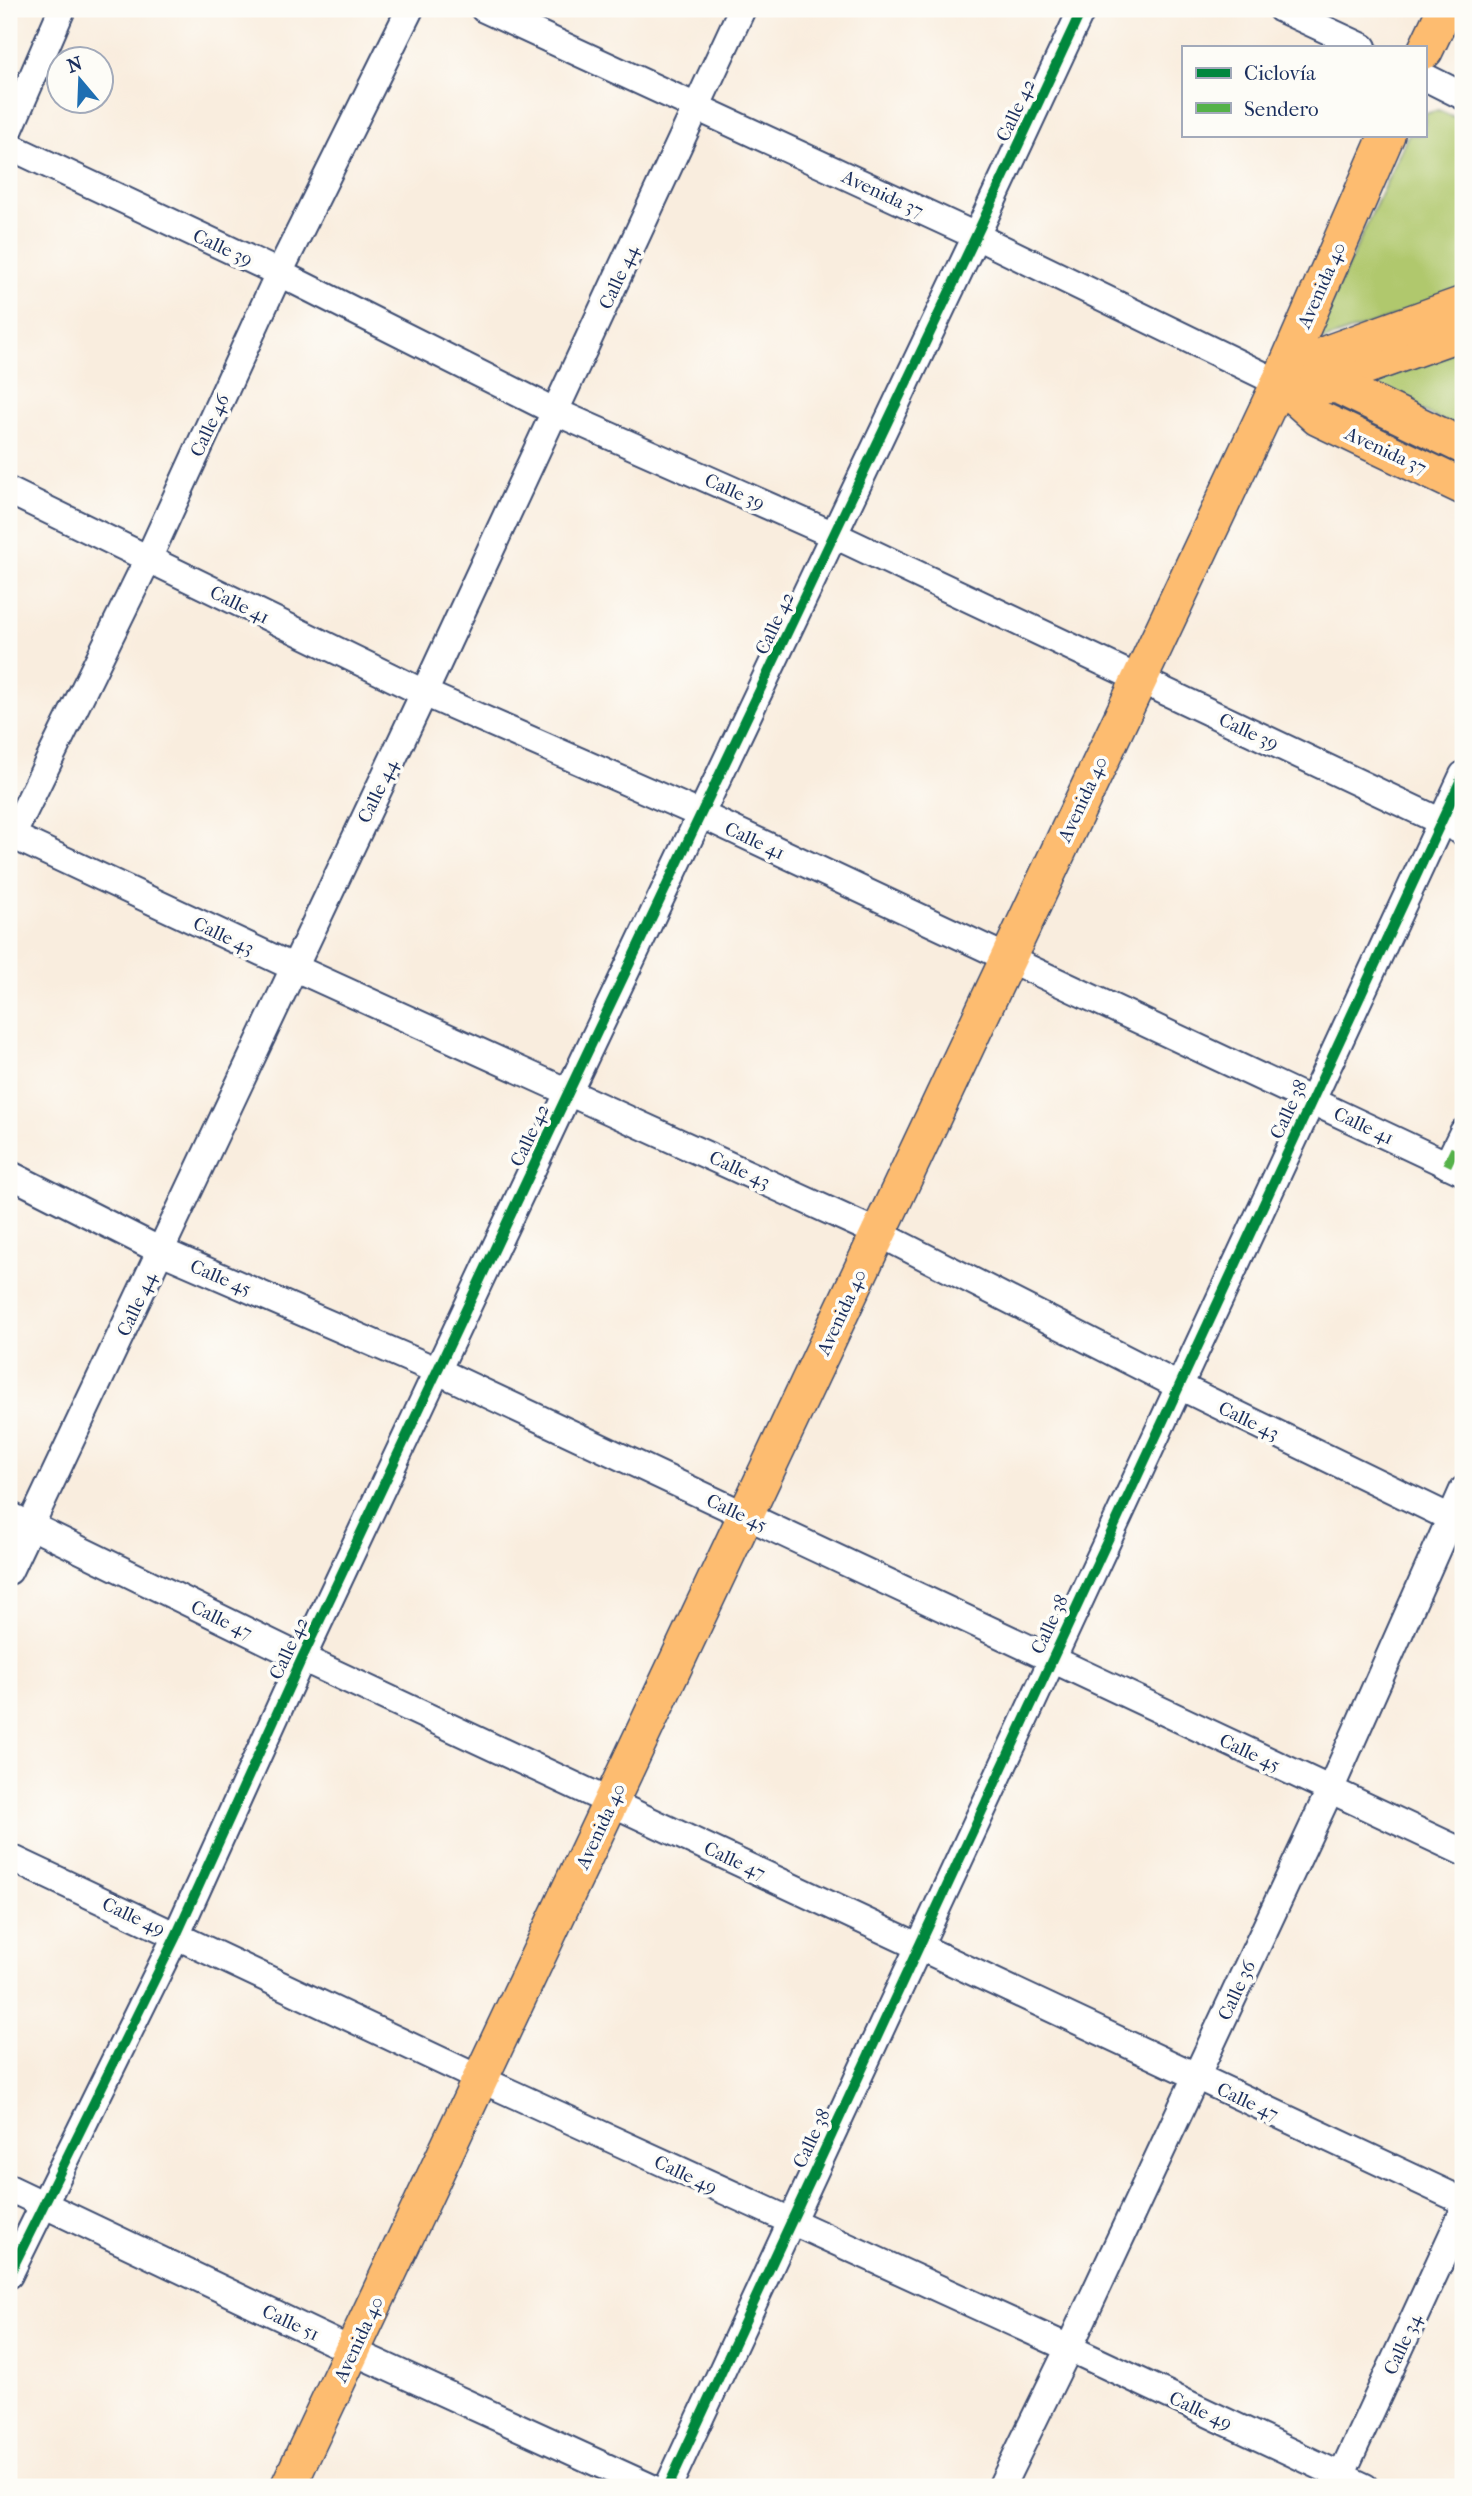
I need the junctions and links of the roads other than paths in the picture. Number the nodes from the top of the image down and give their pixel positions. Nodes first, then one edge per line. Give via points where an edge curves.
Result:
1 (62, 9) edge
2 (410, 9) edge
3 (484, 9) edge
4 (741, 9) edge
5 (1082, 9) edge
6 (1281, 9) edge
7 (1445, 9) edge
8 (1361, 46) edge
9 (1426, 49) edge
10 (1426, 78) edge
11 (1463, 96) edge
12 (696, 106) junction
13 (9, 131) edge
14 (1387, 136) edge
15 (9, 146) edge
16 (976, 236) junction
17 (279, 273) junction
18 (1463, 304) edge
19 (1463, 332) edge
20 (1279, 383) junction
21 (556, 412) junction
22 (1463, 446) edge
23 (1463, 486) edge
24 (9, 491) edge
25 (834, 535) junction
26 (148, 559) junction
27 (1139, 679) junction
28 (424, 693) junction
29 (1463, 775) edge
30 (702, 815) junction
31 (1452, 827) edge
32 (10, 837) edge
33 (1008, 958) junction
34 (293, 967) junction
35 (569, 1091) junction
36 (1312, 1101) junction
37 (1463, 1132) edge
38 (1455, 1169) edge
39 (9, 1174) edge
40 (878, 1233) junction
41 (161, 1251) junction
42 (438, 1371) junction
43 (1179, 1386) junction
44 (1463, 1490) edge
45 (745, 1516) junction
46 (20, 1520) edge
47 (1457, 1520) edge
48 (9, 1571) edge
49 (302, 1658) junction
50 (1052, 1659) junction
51 (1329, 1790) junction
52 (611, 1802) junction
53 (1463, 1853) edge
54 (9, 1857) edge
55 (176, 1936) junction
56 (919, 1946) junction
57 (1196, 2076) junction
58 (480, 2080) junction
59 (9, 2188) edge
60 (1463, 2201) edge
61 (43, 2204) junction
62 (1463, 2212) edge
63 (791, 2222) junction
64 (9, 2275) edge
65 (1069, 2348) junction
66 (352, 2351) junction
67 (1340, 2476) junction
68 (288, 2487) edge
69 (650, 2487) edge
70 (668, 2487) edge
71 (1001, 2487) edge
72 (1365, 2487) edge

1 - 13 street
2 - 17 street, Calle 46
3 - 12 street, Avenida 37
4 - 12 street, Calle 44
5 - 16 street, Calle 42
6 - 8 street
7 - 9 main road
10 - 11 street
12 - 16 street, Avenida 37
12 - 21 street, Calle 44
14 - 20 main road, Avenida 40
15 - 17 street, Calle 39
16 - 20 street, Avenida 37
16 - 25 street, Calle 42
17 - 21 street, Calle 39
17 - 26 street, Calle 46
18 - 20 main road via 1331,352
19 - 20 main road via 1339,376
20 - 22 main road, Avenida 37 via 1338,386
20 - 23 main road, Avenida 37 via 1318,418
20 - 27 main road, Avenida 40
21 - 25 street, Calle 39
21 - 28 street, Calle 44
24 - 26 street, Calle 41
25 - 27 street, Calle 39
25 - 30 street, Calle 42
26 - 28 street, Calle 41
26 - 32 street, Calle 46
27 - 31 street, Calle 39
27 - 33 main road, Avenida 40
28 - 30 street, Calle 41
28 - 34 street, Calle 44
29 - 31 street, Calle 38
30 - 33 street, Calle 41
30 - 35 street, Calle 42
31 - 36 street, Calle 38
32 - 34 street, Calle 43
33 - 36 street, Calle 41
33 - 40 main road, Avenida 40
34 - 35 street, Calle 43
34 - 41 street, Calle 44
35 - 40 street, Calle 43
35 - 42 street, Calle 42
36 - 38 street, Calle 41
36 - 43 street, Calle 38
37 - 38 street
39 - 41 street, Calle 45
40 - 43 street, Calle 43
40 - 45 main road, Avenida 40
41 - 42 street, Calle 45
41 - 46 street, Calle 44
42 - 45 street, Calle 45
42 - 49 street, Calle 42
43 - 47 street, Calle 43
43 - 50 street, Calle 38
44 - 47 street, Calle 36
45 - 50 street, Calle 45
45 - 52 main road, Avenida 40
46 - 48 street, Calle 44
46 - 49 street, Calle 47
47 - 51 street, Calle 36
49 - 52 street, Calle 47
49 - 55 street, Calle 42
50 - 51 street, Calle 45
50 - 56 street, Calle 38
51 - 53 street, Calle 45
51 - 57 street, Calle 36
52 - 56 street, Calle 47
52 - 58 main road, Avenida 40
54 - 55 street, Calle 49
55 - 58 street, Calle 49
55 - 61 street, Calle 42
56 - 57 street, Calle 47
56 - 63 street, Calle 38
57 - 60 street, Calle 47
57 - 65 street, Calle 36
58 - 63 street, Calle 49
58 - 66 main road, Avenida 40
59 - 61 street, Calle 51
61 - 64 street, Calle 42
61 - 66 street, Calle 51
62 - 67 street, Calle 34
63 - 65 street, Calle 49
63 - 70 street, Calle 38
65 - 67 street, Calle 49
65 - 71 street, Calle 36
66 - 68 main road, Avenida 40
66 - 69 street, Calle 51
67 - 72 street, Calle 49

